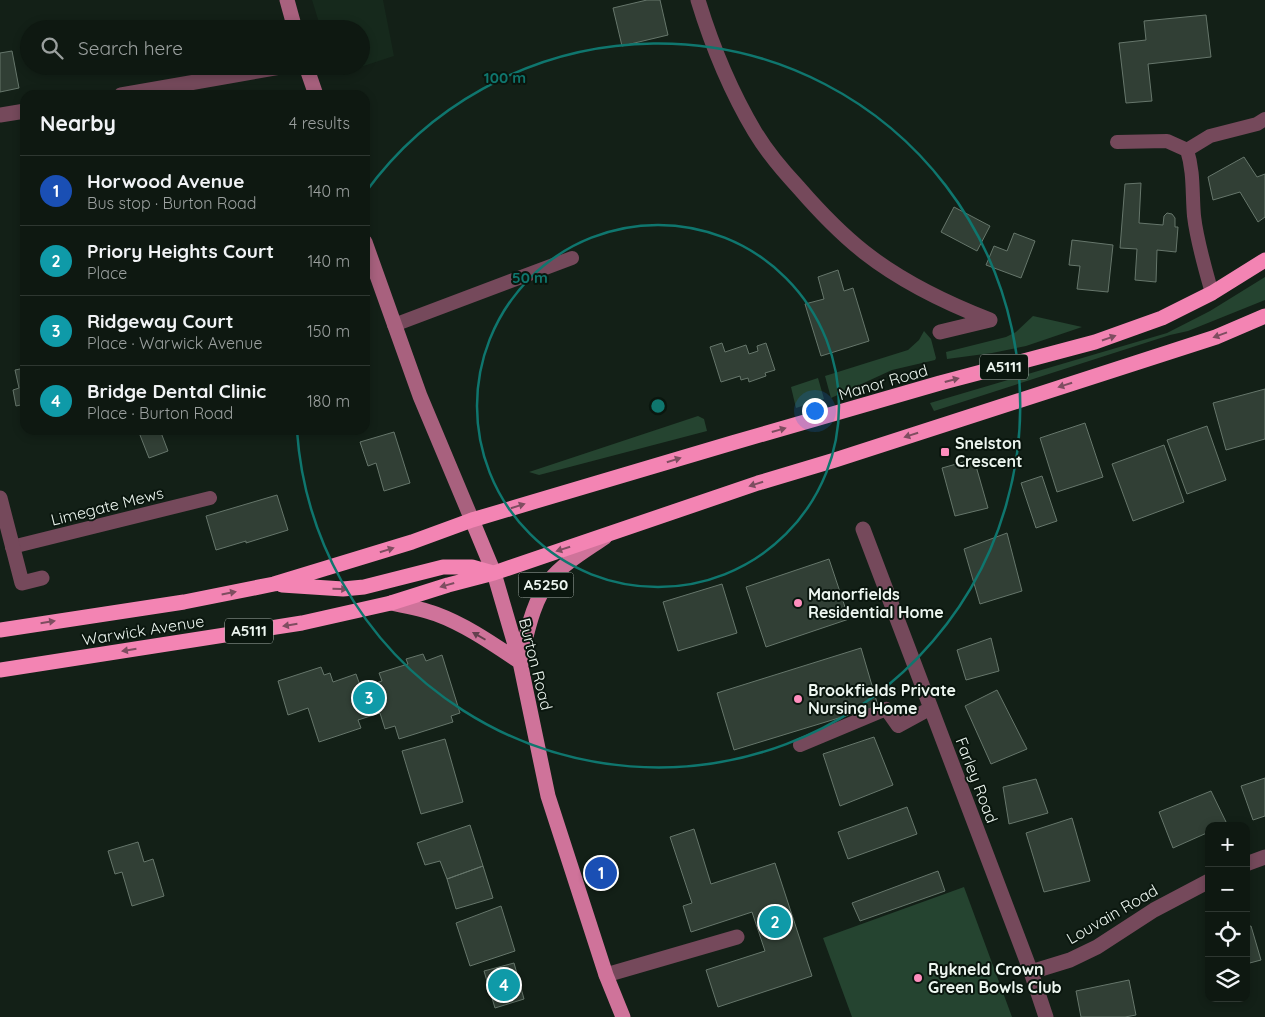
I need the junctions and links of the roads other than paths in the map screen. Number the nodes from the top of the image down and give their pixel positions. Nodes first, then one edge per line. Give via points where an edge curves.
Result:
1 (287, 0) edge
2 (698, 0) edge
3 (293, 20) edge
4 (235, 75) edge
5 (309, 75) edge
6 (149, 90) edge
7 (314, 90) edge
8 (20, 112) edge
9 (0, 115) edge
10 (1265, 119) edge
11 (1118, 142) dead end
12 (1187, 150) junction
13 (370, 256) edge
14 (572, 258) dead end
15 (1265, 260) edge
16 (1212, 293) junction
17 (1265, 316) edge
18 (394, 325) junction
19 (940, 332) dead end
20 (0, 498) edge
21 (210, 498) dead end
22 (472, 520) junction
23 (863, 529) dead end
24 (609, 534) junction
25 (12, 547) junction
26 (494, 573) junction
27 (42, 578) dead end
28 (274, 584) junction
29 (391, 603) junction
30 (0, 630) edge
31 (520, 662) junction
32 (0, 670) edge
33 (931, 708) junction
34 (800, 745) dead end
35 (1265, 857) edge
36 (1250, 863) edge
37 (1205, 883) edge
38 (738, 937) dead end
39 (1031, 972) junction
40 (606, 975) junction
41 (621, 1016) edge
42 (1046, 1017) edge

1 - 3 street
2 - 19 street via 720,64 755,133 804,195 836,228 881,264 945,301 990,320
4 - 6 street
5 - 7 street
8 - 9 street
10 - 12 lane via 1210,136
11 - 12 lane via 1167,141
12 - 16 lane via 1196,223
13 - 18 street, Burton Road
14 - 18 lane
15 - 16 highway, Manor Road / A5111
22 -> 16 highway, Manor Road / A5111 via 902,394 1095,342 1162,318
17 -> 24 highway, A5111 via 1192,344
18 - 22 street, Burton Road
20 - 25 street
21 - 25 lane, Limegate Mews
22 - 26 main road, Burton Road / A5250
28 -> 22 highway, Warwick Avenue / A5111
23 - 33 street, Farley Road
24 -> 26 highway, A5111
24 - 31 main road, A5250 via 550,580 535,608
25 - 27 street via 22,583
28 -> 26 highway, A5111 via 343,589 364,587 443,567 472,567
26 -> 29 highway, Warwick Avenue / A5111
26 - 31 main road, Burton Road / A5250
30 -> 28 highway, Warwick Avenue / A5111 via 184,602
31 -> 29 main road via 492,643 436,614
29 -> 32 highway, Warwick Avenue / A5111 via 302,623
31 - 40 main road, Burton Road / A5250 via 548,796
33 - 34 lane via 898,726 886,709
33 - 39 street, Farley Road
35 - 36 street
37 - 39 street, Louvain Road via 1168,902 1097,947 1070,960
38 - 40 street
39 - 42 street, Farley Road
40 - 41 main road, Burton Road / A5250

